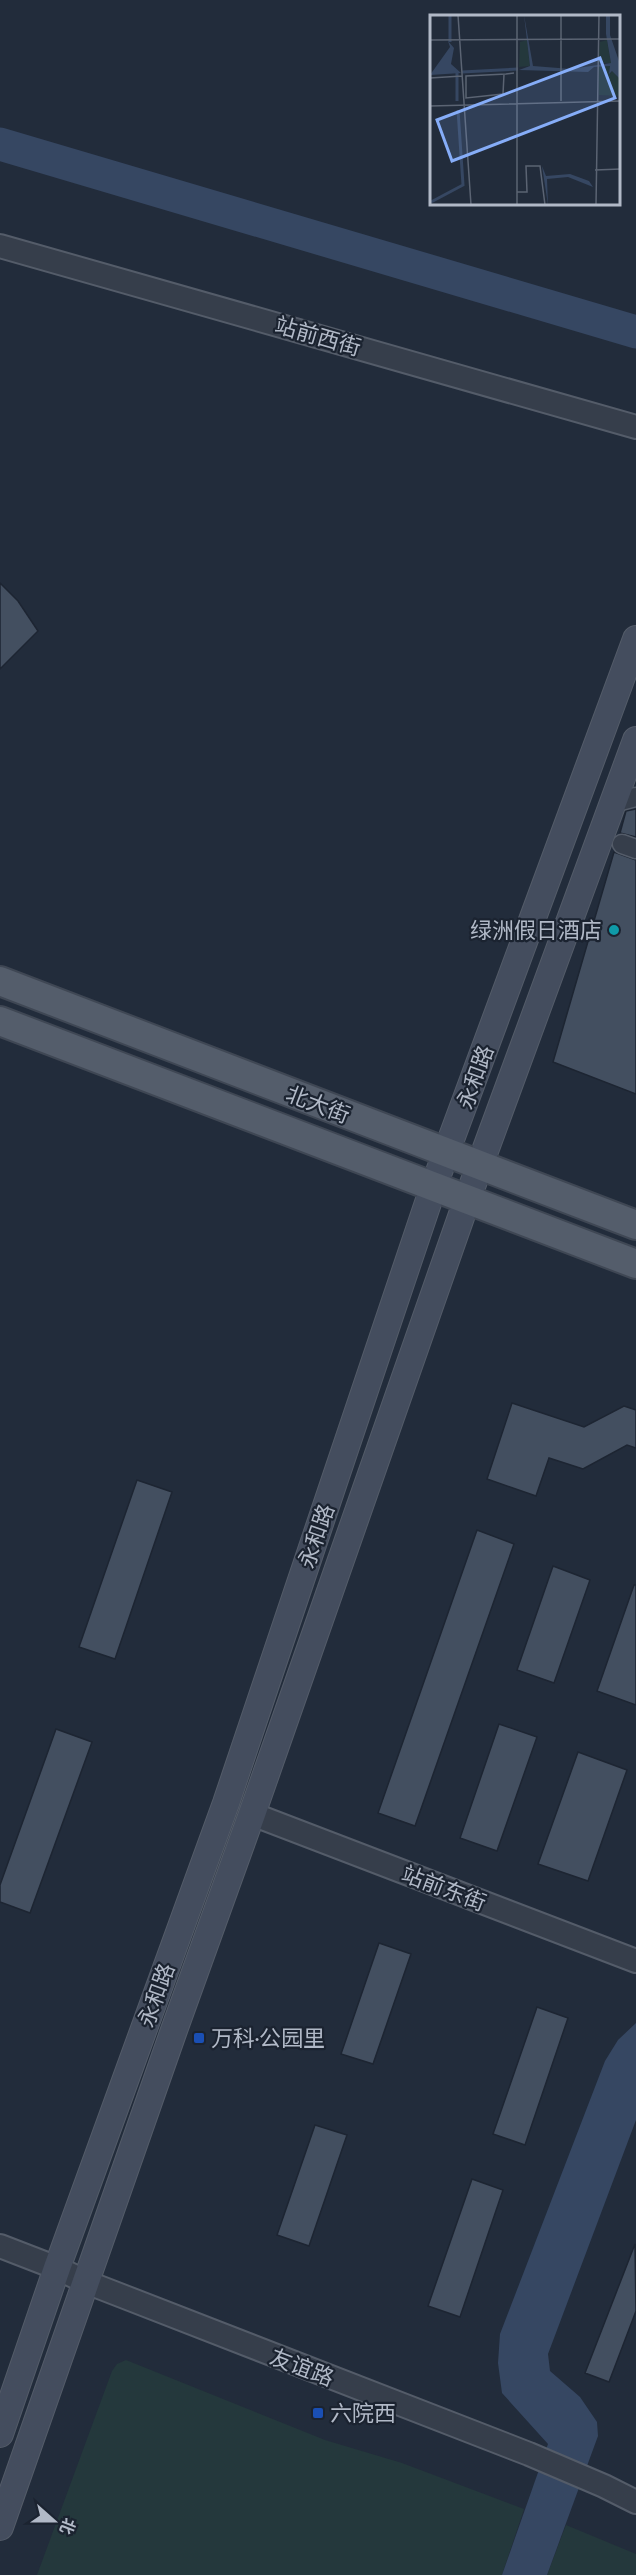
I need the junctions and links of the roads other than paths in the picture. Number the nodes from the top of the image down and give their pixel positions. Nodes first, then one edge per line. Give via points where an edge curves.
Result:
1 (0, 246) edge
2 (636, 427) edge
3 (636, 639) edge
4 (636, 740) edge
5 (625, 800) edge
6 (0, 981) edge
7 (0, 1021) edge
8 (447, 1154) junction
9 (480, 1166) junction
10 (433, 1188) junction
11 (467, 1200) junction
12 (636, 1225) edge
13 (636, 1264) edge
14 (252, 1814) junction
15 (636, 1961) edge
16 (0, 2246) edge
17 (57, 2268) junction
18 (86, 2282) junction
19 (0, 2434) edge
20 (636, 2502) edge
21 (0, 2526) edge

1 - 2 street, 站前西街
3 - 8 main road, 永和路
4 - 5 main road, 永和路
5 - 9 main road, 永和路
6 - 8 main road, 北大街
7 - 10 main road, 北大街
8 - 9 main road, 北大街
8 - 10 main road, 永和路
9 - 11 main road, 永和路
9 - 12 main road, 北大街
10 - 11 main road, 北大街
10 - 17 main road, 永和路 via 226,1803
11 - 13 main road, 北大街
11 - 14 main road, 永和路
14 - 15 street, 站前东街
14 - 18 main road, 永和路
16 - 17 street, 友谊路
17 - 18 street, 友谊路
17 - 19 main road, 永和路
18 - 20 street, 友谊路 via 529,2454
18 - 21 main road, 永和路

